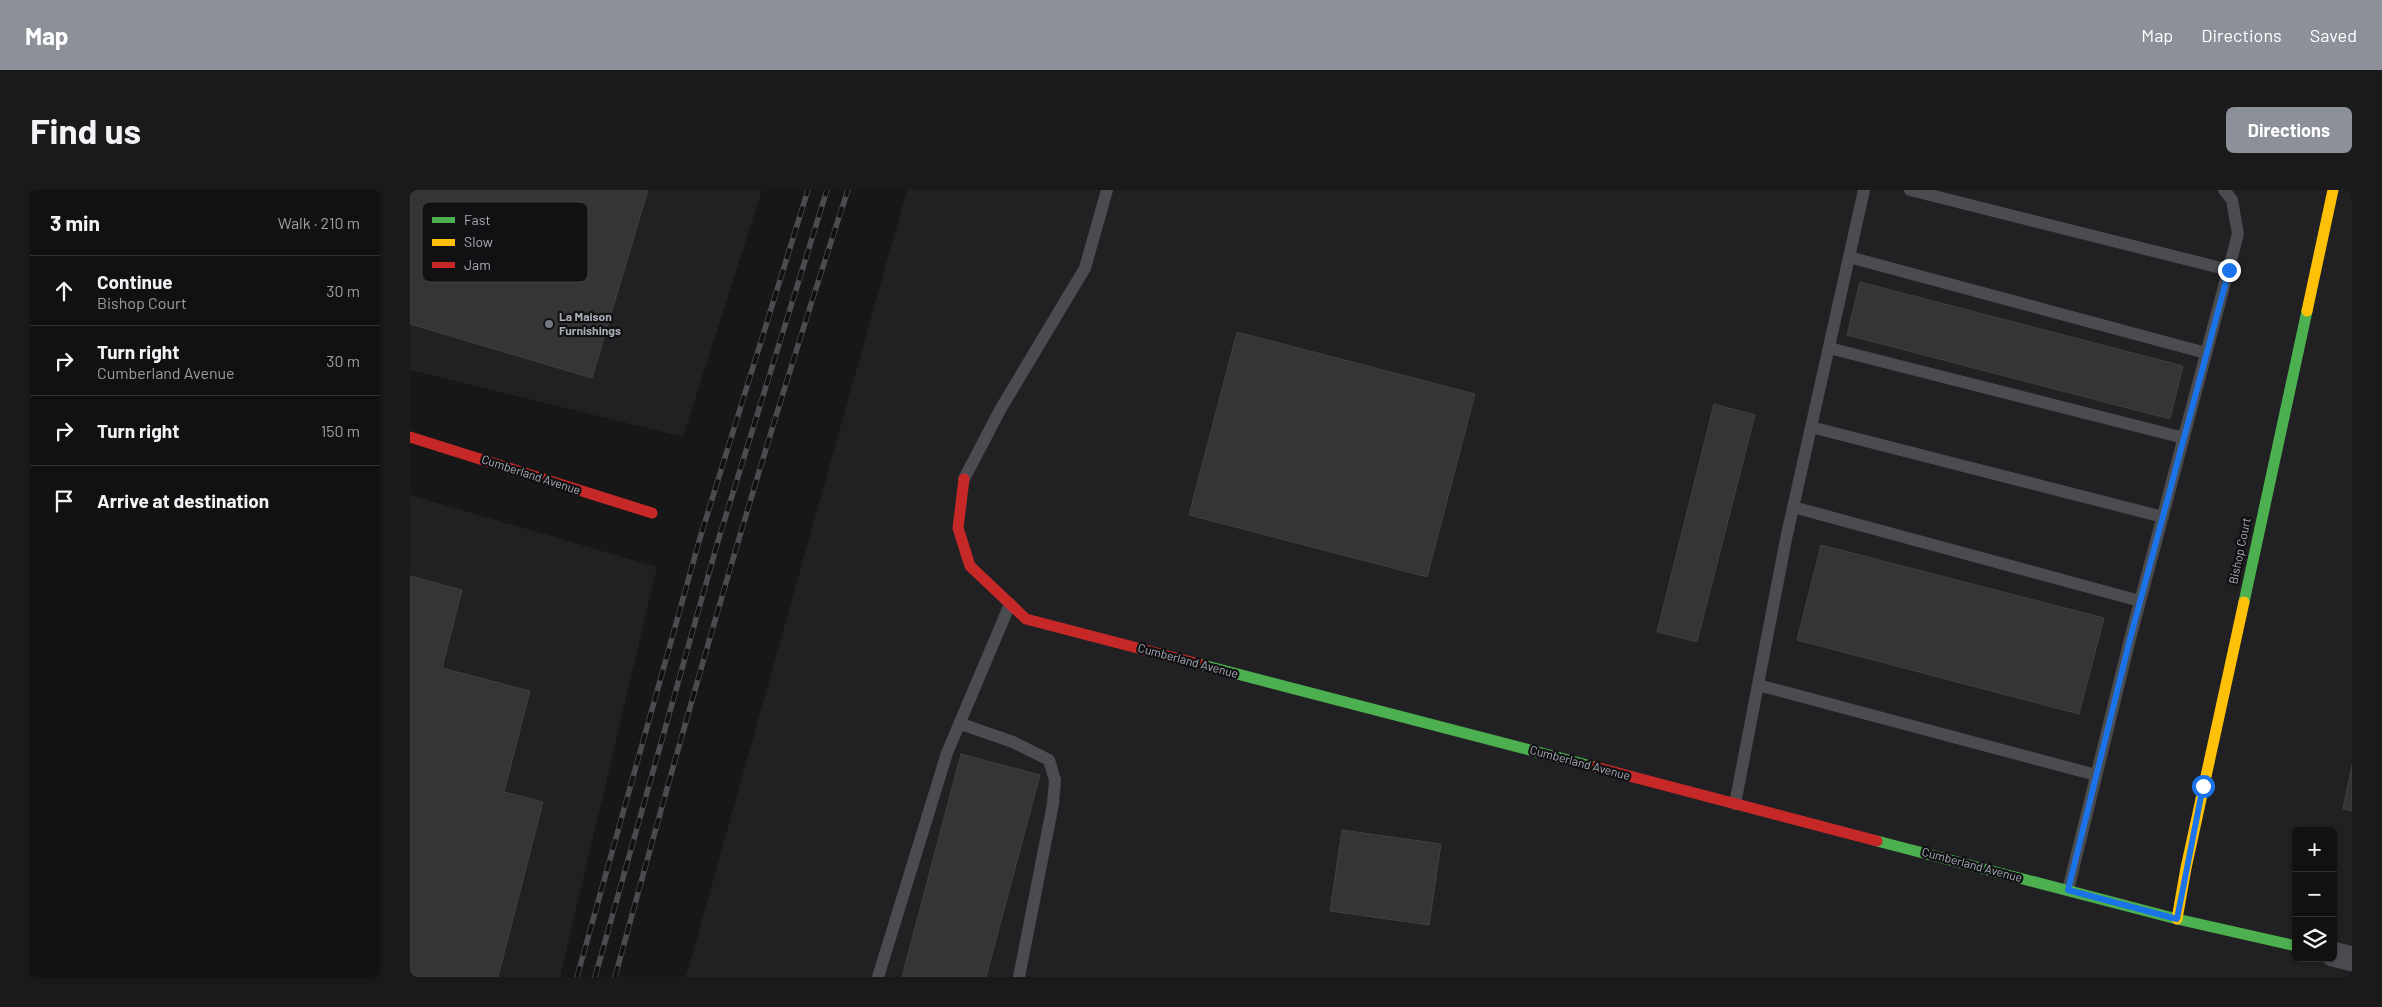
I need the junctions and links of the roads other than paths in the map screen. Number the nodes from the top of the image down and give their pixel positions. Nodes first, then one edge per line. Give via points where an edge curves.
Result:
1 (1108, 190) edge
2 (1864, 190) edge
3 (1910, 190) edge
4 (2224, 190) edge
5 (2333, 190) edge
6 (1849, 258) junction
7 (2229, 270) junction
8 (1829, 348) junction
9 (2206, 354) junction
10 (1811, 428) junction
11 (410, 437) edge
12 (2184, 438) junction
13 (964, 479) joint
14 (1793, 507) junction
15 (652, 513) dead end
16 (2163, 517) junction
17 (2140, 601) junction
18 (1010, 604) junction
19 (1758, 685) junction
20 (961, 724) junction
21 (2096, 775) junction
22 (1735, 804) junction
23 (2068, 890) junction
24 (2177, 919) junction
25 (2292, 945) edge
26 (2337, 955) edge
27 (2352, 959) edge
28 (878, 977) edge
29 (1019, 977) edge

1 - 13 lane via 1085,268 1000,410
2 - 6 lane
3 - 7 lane
4 - 7 lane via 2232,200 2238,234
5 - 24 street, Bishop Court
6 - 8 lane
6 - 9 lane
7 - 9 lane
8 - 10 lane
8 - 12 lane
9 - 12 lane
10 - 14 lane
10 - 16 lane
11 - 15 street, Cumberland Avenue
12 - 16 lane
13 - 18 street, Cumberland Avenue via 958,528 970,566
14 - 17 lane
14 - 19 lane
16 - 17 lane
17 - 21 lane
18 - 20 lane
18 - 22 street, Cumberland Avenue via 1026,619
19 - 21 lane
19 - 22 lane
20 - 28 lane via 947,753
20 - 29 lane via 1013,742 1049,760 1055,780
21 - 23 lane
22 - 23 street, Cumberland Avenue
23 - 24 street, Cumberland Avenue
24 - 25 street, Cumberland Avenue
26 - 27 street

